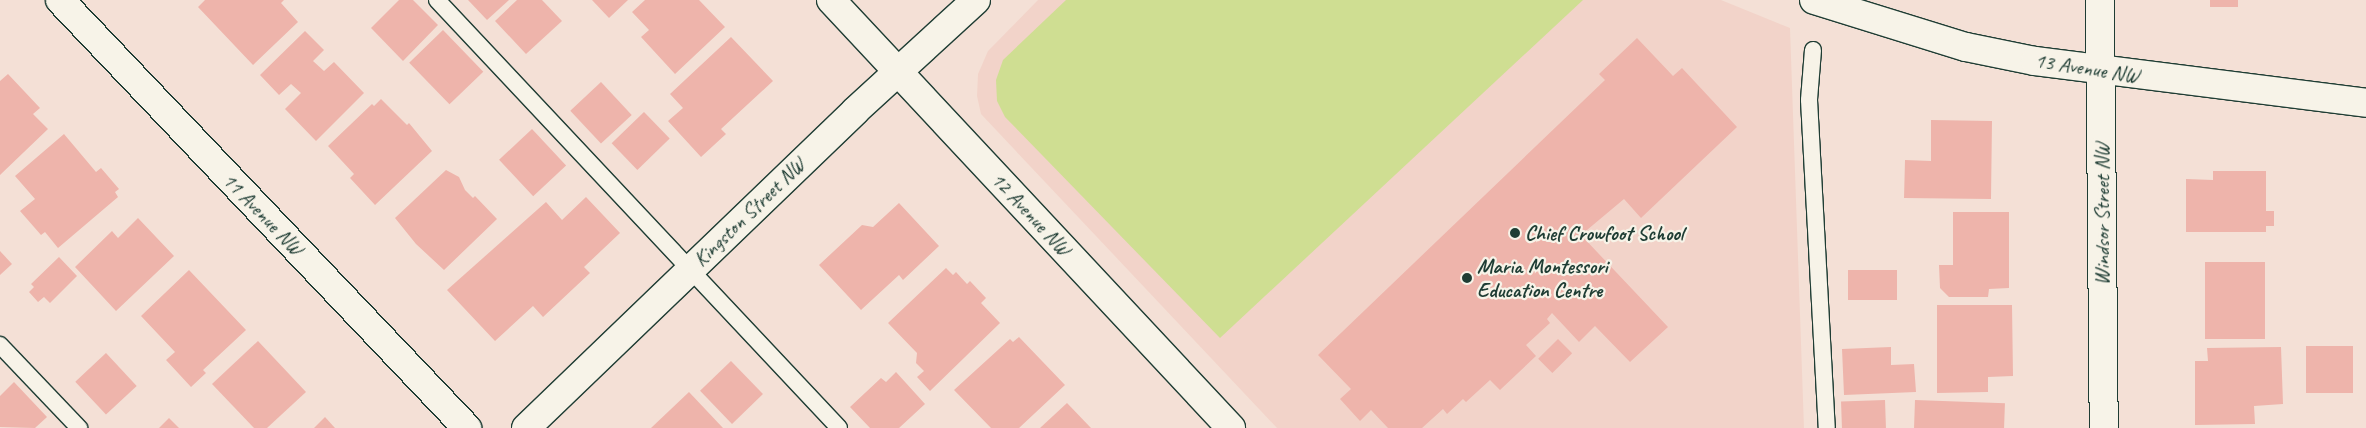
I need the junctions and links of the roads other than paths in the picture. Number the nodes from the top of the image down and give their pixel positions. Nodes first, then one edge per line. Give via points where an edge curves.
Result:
1 (60, 0) edge
2 (438, 0) edge
3 (831, 0) edge
4 (976, 0) edge
5 (2100, 0) edge
6 (1819, 1) edge
7 (1813, 50) dead end
8 (898, 71) junction
9 (2102, 72) junction
10 (2366, 104) edge
11 (688, 269) junction
12 (0, 345) edge
13 (79, 428) edge
14 (467, 428) edge
15 (526, 428) edge
16 (839, 428) edge
17 (1231, 428) edge
18 (1827, 428) edge
19 (2104, 428) edge

1 - 14 street, 11 Avenue NW
2 - 11 lane
3 - 8 street, 12 Avenue NW
4 - 8 street, Kingston Street NW
5 - 9 street, Windsor Street NW
6 - 9 street, 13 Avenue NW via 1966,47
7 - 18 lane via 1809,100
8 - 11 street, Kingston Street NW
8 - 17 street, 12 Avenue NW
9 - 10 street, 13 Avenue NW
9 - 19 street, Windsor Street NW
11 - 15 street, Kingston Street NW
11 - 16 lane
12 - 13 lane

